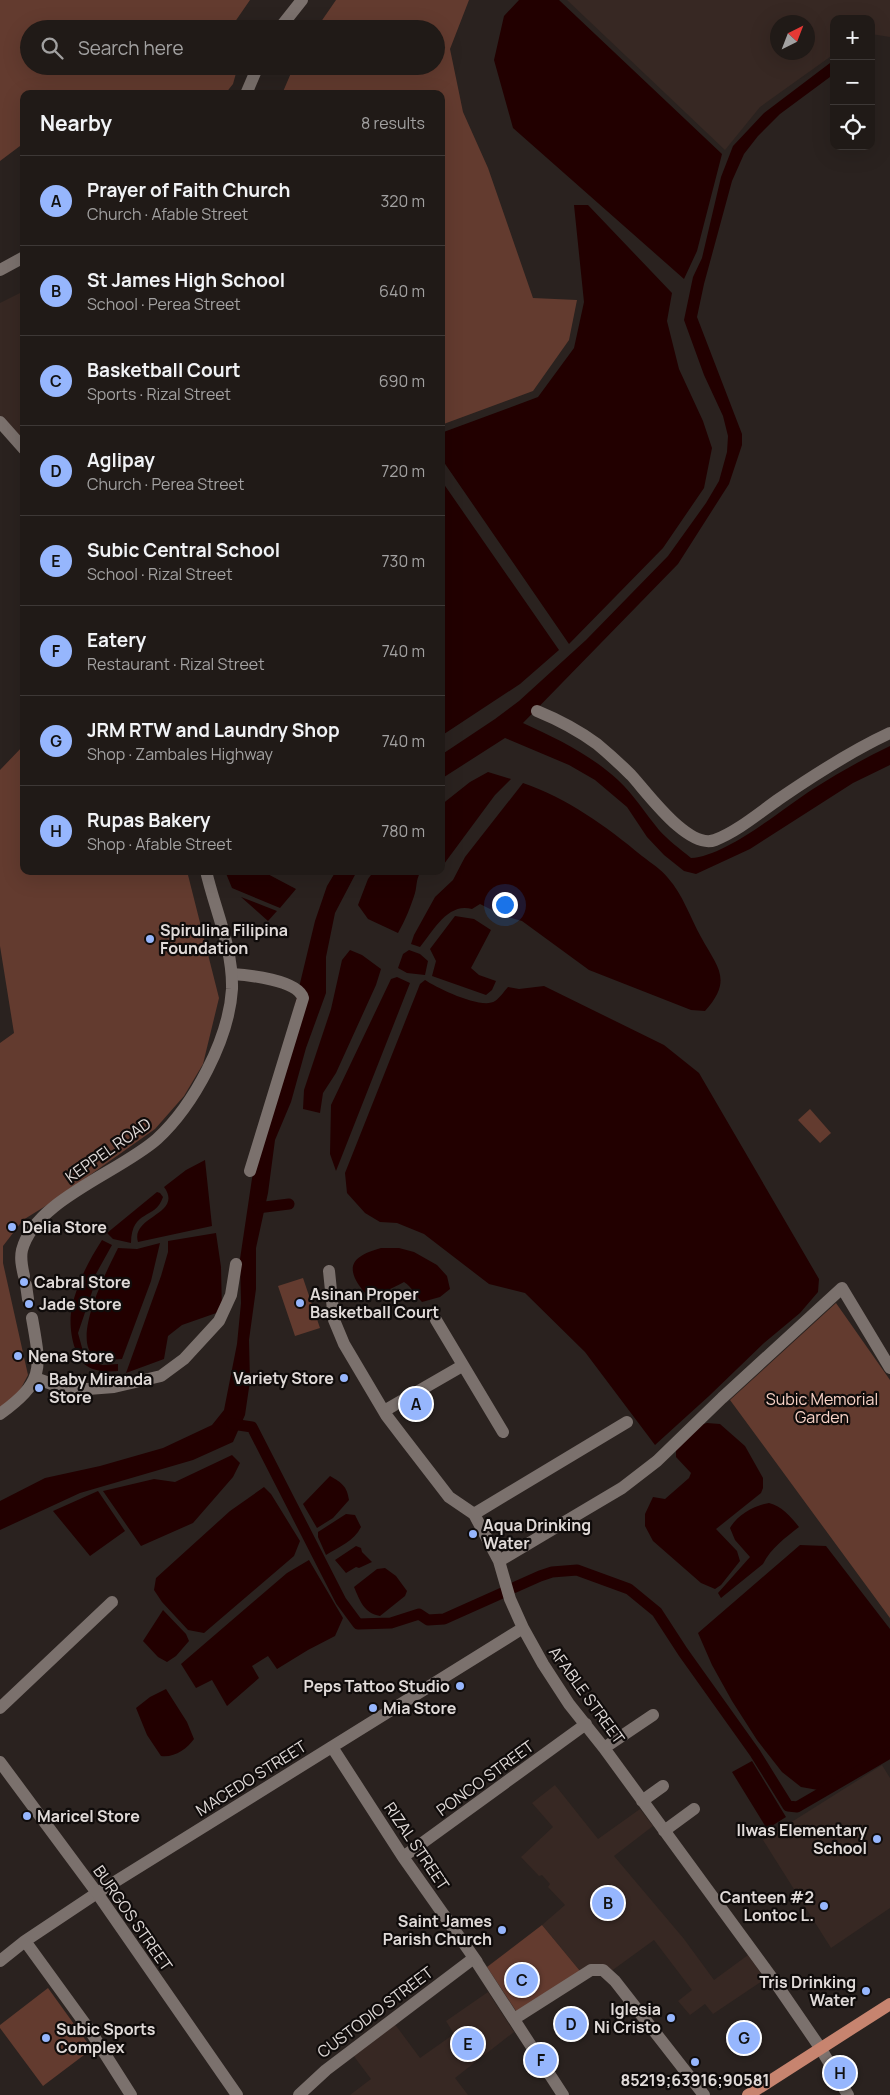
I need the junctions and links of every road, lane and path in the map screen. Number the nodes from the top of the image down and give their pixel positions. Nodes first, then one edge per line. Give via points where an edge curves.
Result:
1 (302, 0) edge
2 (286, 20) edge
3 (254, 75) edge
4 (248, 90) edge
5 (20, 259) edge
6 (0, 270) edge
7 (0, 422) edge
8 (20, 444) edge
9 (537, 712) dead end
10 (890, 732) edge
11 (207, 875) edge
12 (232, 974) junction
13 (250, 1171) dead end
14 (236, 1264) dead end
15 (329, 1271) dead end
16 (436, 1320) dead end
17 (462, 1366) junction
18 (890, 1368) edge
19 (35, 1378) junction
20 (384, 1411) junction
21 (0, 1414) edge
22 (627, 1422) dead end
23 (503, 1432) dead end
24 (474, 1514) junction
25 (499, 1561) junction
26 (112, 1602) dead end
27 (523, 1628) junction
28 (0, 1708) edge
29 (653, 1715) dead end
30 (586, 1724) junction
31 (332, 1747) junction
32 (604, 1748) junction
33 (0, 1762) edge
34 (663, 1786) dead end
35 (642, 1801) junction
36 (694, 1808) dead end
37 (664, 1831) junction
38 (403, 1857) junction
39 (97, 1893) junction
40 (25, 1941) junction
41 (476, 1960) junction
42 (0, 1961) edge
43 (890, 2004) edge
44 (514, 2020) junction
45 (821, 2049) junction
46 (132, 2095) edge
47 (237, 2095) edge
48 (299, 2095) edge
49 (563, 2095) edge
50 (704, 2095) edge
51 (748, 2095) edge
52 (848, 2095) edge

1 - 2 street
3 - 4 street
5 - 6 street
7 - 8 street
9 - 10 street via 571,726 596,744 631,775 672,820 706,841 732,831 829,767
11 - 12 street, KEPPEL ROAD
12 - 13 street via 263,978 296,989 303,998
12 - 19 street, KEPPEL ROAD via 229,1009 206,1072 165,1131 144,1150 57,1204 31,1230 22,1250 22,1264 39,1360
14 - 19 street via 231,1295 219,1321 184,1359 161,1376 114,1387 88,1389 63,1388
15 - 20 street, AFABLE STREET via 338,1332
16 - 17 street
17 - 20 street
17 - 23 street
18 - 25 street via 842,1288 657,1461 622,1488
19 - 21 street, KEPPEL ROAD via 21,1398
20 - 24 street, AFABLE STREET via 450,1497
22 - 24 street
24 - 25 street, AFABLE STREET
25 - 27 street, AFABLE STREET
26 - 28 street
27 - 30 street, AFABLE STREET via 543,1664
27 - 31 street, MACEDO STREET
29 - 32 street
30 - 32 street, AFABLE STREET
30 - 38 street, PONCO STREET
31 - 38 street, RIZAL STREET
31 - 39 street, MACEDO STREET
32 - 35 street, AFABLE STREET
33 - 39 street, BURGOS STREET
34 - 35 street
35 - 37 street, AFABLE STREET
36 - 37 street
37 - 45 street, AFABLE STREET
38 - 41 street, RIZAL STREET
39 - 40 street, MACEDO STREET
39 - 47 street, BURGOS STREET
40 - 42 street, MACEDO STREET
40 - 46 street
41 - 44 street, RIZAL STREET
41 - 48 street, CUSTODIO STREET via 326,2070
43 - 45 main road
44 - 49 street, RIZAL STREET
44 - 50 street via 591,1970 603,1970
45 - 51 main road
45 - 52 street, AFABLE STREET

